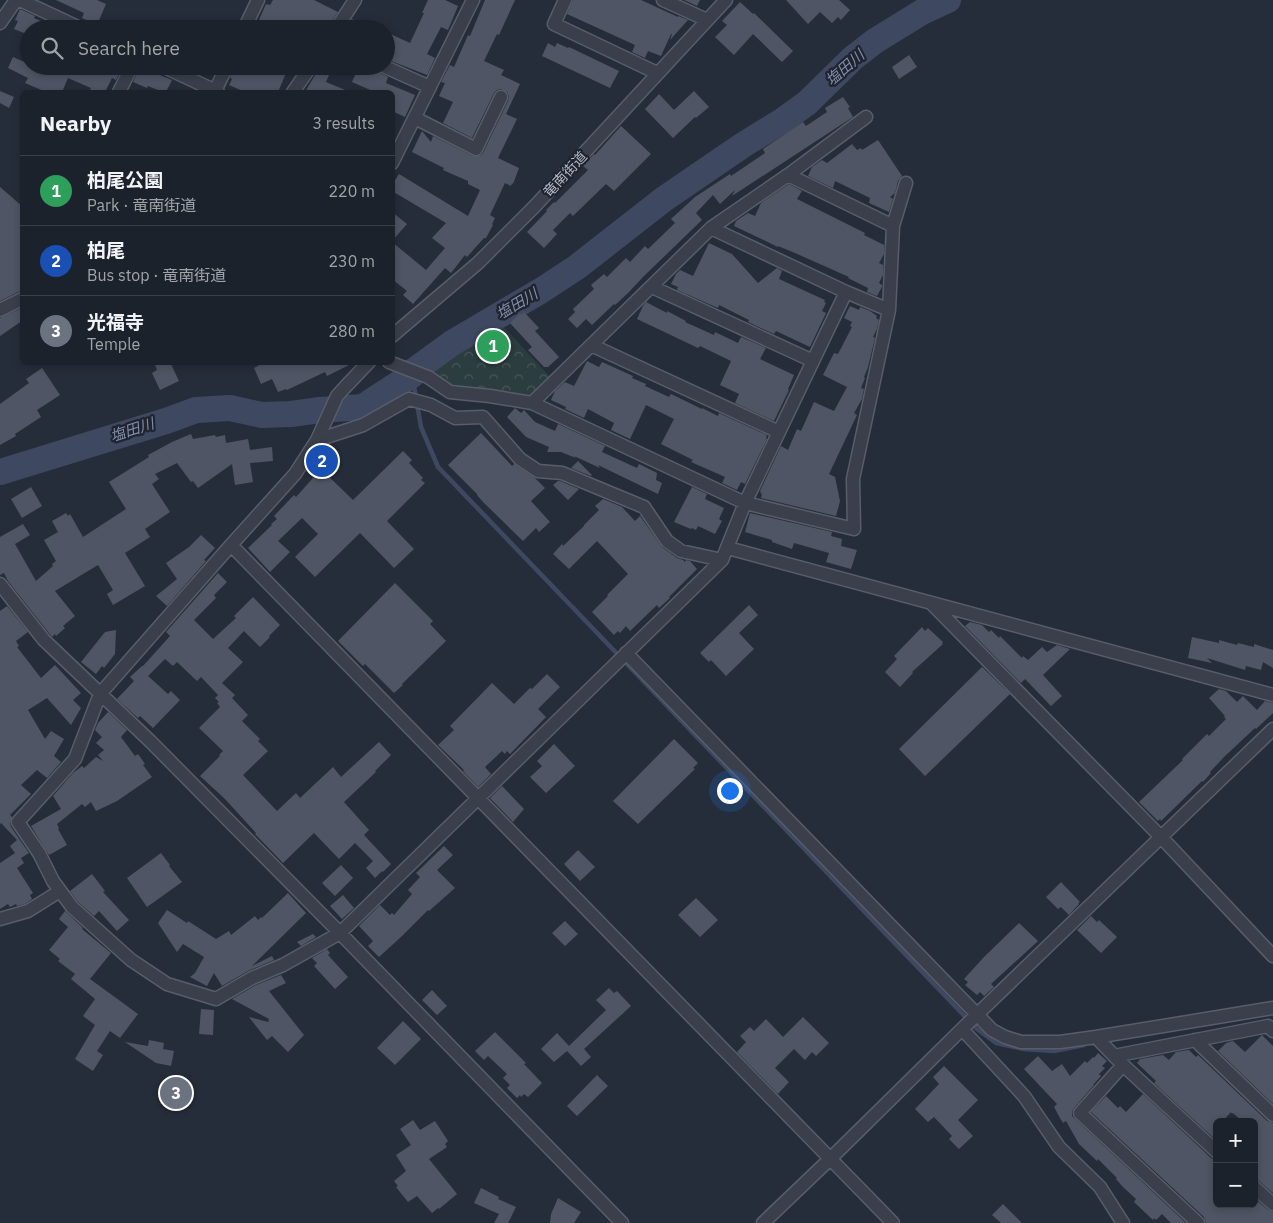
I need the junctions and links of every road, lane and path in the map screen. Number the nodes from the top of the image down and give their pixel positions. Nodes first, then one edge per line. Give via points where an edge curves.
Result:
1 (16, 0) edge
2 (20, 0) edge
3 (258, 0) edge
4 (355, 0) edge
5 (473, 0) edge
6 (565, 0) edge
7 (663, 0) edge
8 (726, 0) edge
9 (63, 20) edge
10 (248, 20) edge
11 (342, 20) edge
12 (707, 20) junction
13 (0, 23) edge
14 (395, 72) edge
15 (657, 73) junction
16 (128, 75) edge
17 (181, 75) edge
18 (224, 75) edge
19 (305, 75) edge
20 (430, 88) junction
21 (120, 90) edge
22 (213, 90) edge
23 (218, 90) edge
24 (294, 90) edge
25 (502, 97) dead end
26 (415, 118) junction
27 (866, 118) dead end
28 (395, 157) edge
29 (788, 175) junction
30 (906, 183) dead end
31 (893, 226) junction
32 (711, 228) junction
33 (652, 286) junction
34 (846, 292) junction
35 (20, 300) edge
36 (0, 310) edge
37 (889, 310) junction
38 (395, 333) edge
39 (590, 345) junction
40 (813, 361) junction
41 (395, 364) edge
42 (366, 365) edge
43 (532, 403) junction
44 (779, 432) junction
45 (320, 435) junction
46 (745, 503) junction
47 (231, 545) junction
48 (728, 548) junction
49 (722, 560) junction
50 (0, 584) edge
51 (930, 602) junction
52 (626, 653) junction
53 (100, 694) junction
54 (1273, 695) edge
55 (1273, 729) edge
56 (478, 799) junction
57 (1161, 837) junction
58 (60, 890) junction
59 (0, 919) edge
60 (340, 933) junction
61 (1273, 956) edge
62 (1273, 1008) edge
63 (978, 1014) junction
64 (962, 1029) junction
65 (1273, 1031) edge
66 (1096, 1038) junction
67 (1195, 1040) junction
68 (1114, 1056) junction
69 (1123, 1065) junction
70 (1273, 1115) edge
71 (1213, 1148) edge
72 (830, 1159) junction
73 (1258, 1191) edge
74 (1273, 1204) edge
75 (622, 1223) edge
76 (763, 1223) edge
77 (893, 1223) edge
78 (1123, 1223) edge
79 (1198, 1223) edge

1 - 13 street
2 - 9 street
3 - 10 street
4 - 11 street
5 - 20 street
6 - 15 street via 554,24
7 - 12 street
8 - 12 street, 竜南街道
12 - 15 street, 竜南街道
14 - 20 street
15 - 38 street, 竜南街道 via 478,263
16 - 21 street
17 - 22 street
18 - 23 street
19 - 24 street
20 - 26 street
25 - 26 street via 476,149
26 - 28 street
27 - 29 street
29 - 31 street
29 - 32 street
30 - 31 street
31 - 37 street
32 - 33 street
32 - 34 street
33 - 39 street
33 - 40 street
34 - 37 street
34 - 40 street
35 - 36 street
37 - 46 street via 853,479 854,529
39 - 43 street
39 - 44 street
40 - 44 street
41 - 43 street via 428,377 450,392
42 - 45 street via 338,396
43 - 46 street
44 - 46 street
45 - 47 street via 295,474
45 - 49 street via 363,425 409,399 431,405 455,418 483,417 520,460 538,471 562,473 644,507 667,541 680,551
46 - 48 street
47 - 53 street
47 - 56 street
48 - 49 street
48 - 51 street
49 - 52 street
50 - 53 street via 44,640
51 - 54 street
51 - 57 street
52 - 56 street
52 - 63 street
53 - 58 street via 75,759 18,822
53 - 60 street
55 - 57 street
56 - 60 street
56 - 72 street
57 - 61 street
57 - 63 street
58 - 59 street via 28,911
58 - 60 street via 72,907 131,960 167,984 216,999
60 - 75 street
62 - 66 street
63 - 64 street
63 - 66 street via 992,1030 1021,1042
64 - 72 street
64 - 78 street via 1024,1096 1059,1148 1100,1187
65 - 67 street via 1268,1026
66 - 68 street
67 - 68 street
67 - 70 street
68 - 69 street
69 - 71 street
69 - 79 street via 1080,1113
72 - 76 street
72 - 77 street
73 - 74 street

